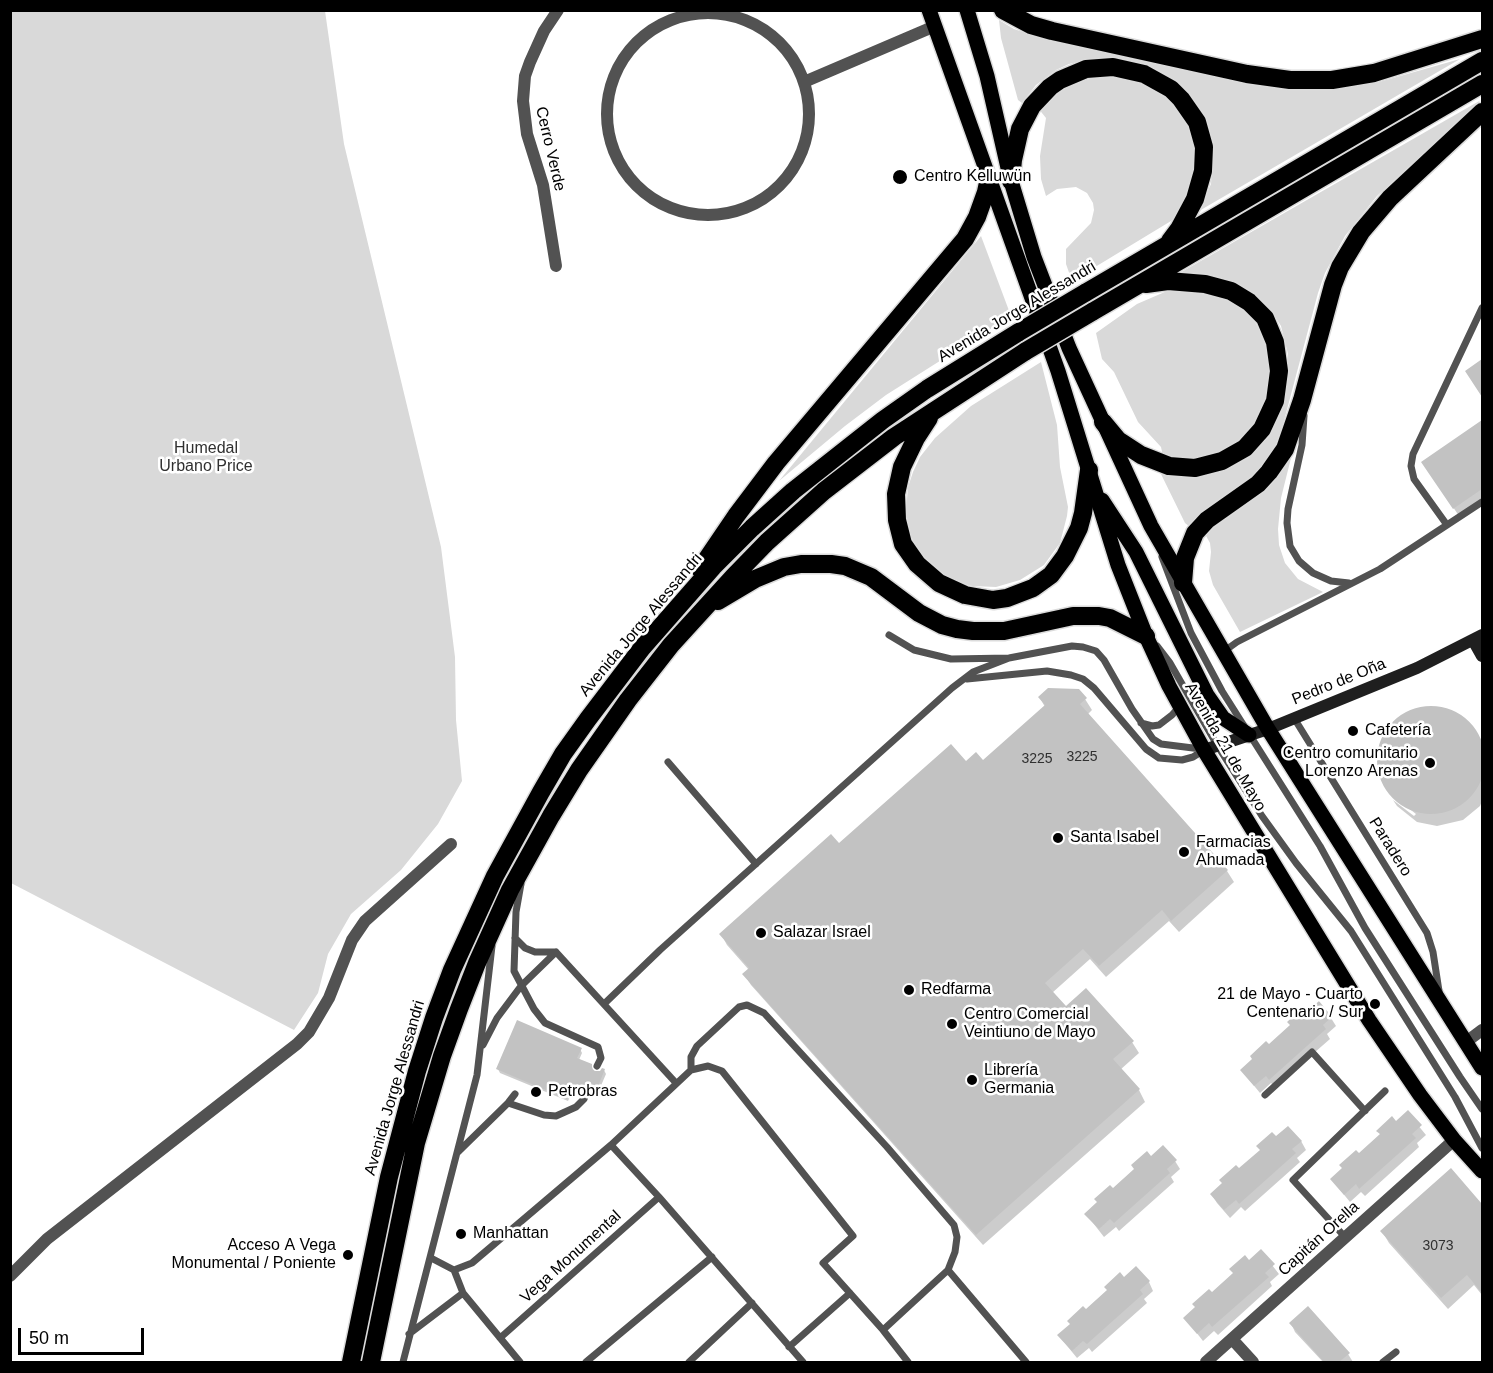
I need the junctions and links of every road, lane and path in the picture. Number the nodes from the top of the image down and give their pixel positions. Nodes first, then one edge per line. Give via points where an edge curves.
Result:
1 (558, 10) edge
2 (929, 10) edge
3 (967, 10) edge
4 (1003, 10) edge
5 (700, 12) edge
6 (935, 26) junction
7 (1482, 39) edge
8 (1482, 62) edge
9 (804, 82) junction
10 (1482, 84) edge
11 (1482, 112) edge
12 (989, 178) junction
13 (1011, 181) junction
14 (1168, 245) junction
15 (556, 266) dead end
16 (1136, 287) junction
17 (1482, 308) edge
18 (1302, 400) junction
19 (936, 408) junction
20 (1103, 422) junction
21 (1089, 470) junction
22 (1095, 490) junction
23 (1482, 502) edge
24 (1447, 525) junction
25 (1151, 526) junction
26 (1183, 583) junction
27 (1351, 583) junction
28 (676, 608) junction
29 (699, 613) junction
30 (889, 635) dead end
31 (1146, 636) junction
32 (1478, 638) edge
33 (1222, 652) junction
34 (1482, 656) edge
35 (1009, 658) junction
36 (964, 679) junction
37 (1179, 707) junction
38 (1294, 718) junction
39 (1140, 723) junction
40 (1268, 729) junction
41 (1249, 735) junction
42 (1210, 747) junction
43 (668, 762) dead end
44 (451, 844) dead end
45 (524, 863) junction
46 (756, 864) junction
47 (497, 917) junction
48 (515, 938) junction
49 (556, 952) junction
50 (520, 986) junction
51 (1440, 999) junction
52 (604, 1004) junction
53 (1482, 1030) edge
54 (1466, 1042) junction
55 (480, 1050) junction
56 (597, 1066) dead end
57 (1482, 1068) edge
58 (691, 1070) junction
59 (676, 1083) junction
60 (587, 1091) dead end
61 (1385, 1091) dead end
62 (515, 1094) dead end
63 (1265, 1095) dead end
64 (508, 1104) junction
65 (1482, 1109) edge
66 (1365, 1111) junction
67 (1454, 1140) junction
68 (611, 1145) junction
69 (1482, 1148) edge
70 (458, 1152) junction
71 (1482, 1171) edge
72 (659, 1197) junction
73 (1345, 1238) junction
74 (712, 1257) junction
75 (431, 1258) junction
76 (454, 1270) junction
77 (948, 1270) junction
78 (10, 1276) edge
79 (463, 1293) junction
80 (850, 1293) junction
81 (752, 1303) junction
82 (883, 1330) junction
83 (409, 1334) junction
84 (500, 1338) junction
85 (1232, 1339) junction
86 (789, 1347) junction
87 (1396, 1352) dead end
88 (351, 1362) edge
89 (371, 1362) edge
90 (403, 1362) edge
91 (520, 1362) edge
92 (586, 1362) edge
93 (689, 1362) edge
94 (803, 1362) edge
95 (908, 1362) edge
96 (1026, 1362) edge
97 (1206, 1362) edge
98 (1252, 1362) edge
99 (1383, 1362) edge

1 - 15 street, Cerro Verde via 530,62 523,101
2 - 6 main road, Avenida 21 de Mayo
3 - 13 main road
4 - 7 highway via 1052,31 1290,80 1364,75
5 - 9 street via 735,17 765,30 789,53
5 - 9 street via 651,30 626,56 610,88 607,123 614,150 626,173 652,198 676,210 720,215 770,195 789,175 802,152 810,117
6 - 9 street
6 - 12 main road, Avenida 21 de Mayo
8 - 14 highway, Avenida Jorge Alessandri
10 - 16 highway
11 - 18 highway via 1375,214 1349,250 1328,303
12 - 21 main road, Avenida 21 de Mayo via 1058,370
12 - 28 highway via 977,217 965,239 762,481
13 - 14 highway via 1020,129 1032,106 1050,87 1086,69 1113,68 1144,74 1181,99 1197,122 1204,147 1203,171 1195,199
13 - 20 main road via 1056,316
14 - 28 highway, Avenida Jorge Alessandri, bridge via 927,389 837,454 752,528
16 - 19 highway, bridge
16 - 20 highway via 1187,281 1223,288 1249,302 1264,318 1275,342 1280,371 1275,401 1262,429 1245,448 1222,461 1195,468 1169,466 1141,455 1118,440
17 - 24 lane via 1413,454 1411,466 1414,479
18 - 26 highway via 1285,449 1269,472 1195,533 1185,558
18 - 27 lane via 1303,438 1288,516 1290,546 1313,573 1331,581
19 - 21 highway via 902,467 896,494 897,520 903,544 917,564 951,590 979,598 1007,598 1045,580 1065,556 1079,528
19 - 29 highway via 801,511
20 - 25 main road
21 - 22 main road, Avenida 21 de Mayo
22 - 31 main road, Avenida 21 de Mayo
22 - 41 main road via 1136,552 1207,695 1223,718
23 - 24 lane
24 - 27 lane via 1395,560
25 - 26 main road
25 - 41 lane via 1191,633
26 - 33 main road
27 - 33 lane
28 - 88 highway, Avenida Jorge Alessandri via 563,754 495,876 452,970 402,1125
29 - 31 highway via 769,573 816,563 858,571 919,613 957,629 1004,631 1073,616 1099,616
29 - 45 highway via 611,723
30 - 35 lane via 914,650 939,658
31 - 37 main road, Avenida 21 de Mayo
31 - 42 lane via 1170,663
32 - 34 street
32 - 38 street, Pedro de Oña via 1417,668
33 - 40 main road
35 - 36 lane
35 - 39 lane via 1072,646 1096,651
36 - 42 lane via 1047,671 1071,675 1094,688 1159,758 1182,760
36 - 46 lane
37 - 39 lane via 1159,724
37 - 42 main road, Avenida 21 de Mayo
38 - 40 street, Pedro de Oña
38 - 51 lane, Paradero via 1427,933
39 - 42 lane via 1161,744
40 - 41 street, Pedro de Oña
40 - 51 main road
41 - 42 street, Pedro de Oña
41 - 65 lane via 1320,846 1365,928
42 - 67 main road, Avenida 21 de Mayo via 1369,1020
42 - 69 lane via 1351,931 1450,1089
43 - 46 lane
44 - 78 street via 365,921 352,940 329,998 297,1044 47,1239
45 - 47 highway
45 - 48 lane
46 - 52 lane
47 - 55 lane
47 - 89 highway via 459,1009 429,1100 402,1204
48 - 49 lane via 535,952
48 - 50 lane via 514,971
49 - 50 lane
49 - 52 lane
50 - 55 lane
50 - 56 lane via 545,1023 598,1047
51 - 54 main road
52 - 59 lane
53 - 54 street
54 - 57 main road
55 - 70 lane
58 - 59 lane
58 - 77 lane via 691,1057 697,1046 739,1007 747,1005 764,1013 954,1225 957,1237
58 - 80 lane via 708,1066 722,1071 854,1236 823,1263
59 - 68 lane
60 - 64 lane via 576,1107 556,1116
61 - 66 lane
62 - 64 lane
63 - 66 lane via 1312,1052
64 - 70 lane
66 - 73 lane via 1293,1180
67 - 71 main road, Avenida 21 de Mayo
67 - 73 street, Capitán Orella
68 - 72 lane
68 - 76 lane via 472,1263
70 - 75 lane
72 - 74 lane
72 - 84 lane, Vega Monumental
73 - 85 street, Capitán Orella
74 - 81 lane
74 - 92 lane
75 - 76 lane
75 - 83 lane
76 - 79 lane
77 - 82 lane
77 - 96 lane
79 - 83 lane
79 - 84 lane
80 - 82 lane
80 - 86 lane
81 - 86 lane
81 - 93 lane
82 - 95 lane
83 - 90 lane
84 - 91 lane
85 - 97 street, Capitán Orella
85 - 98 street
86 - 94 lane
87 - 99 lane

